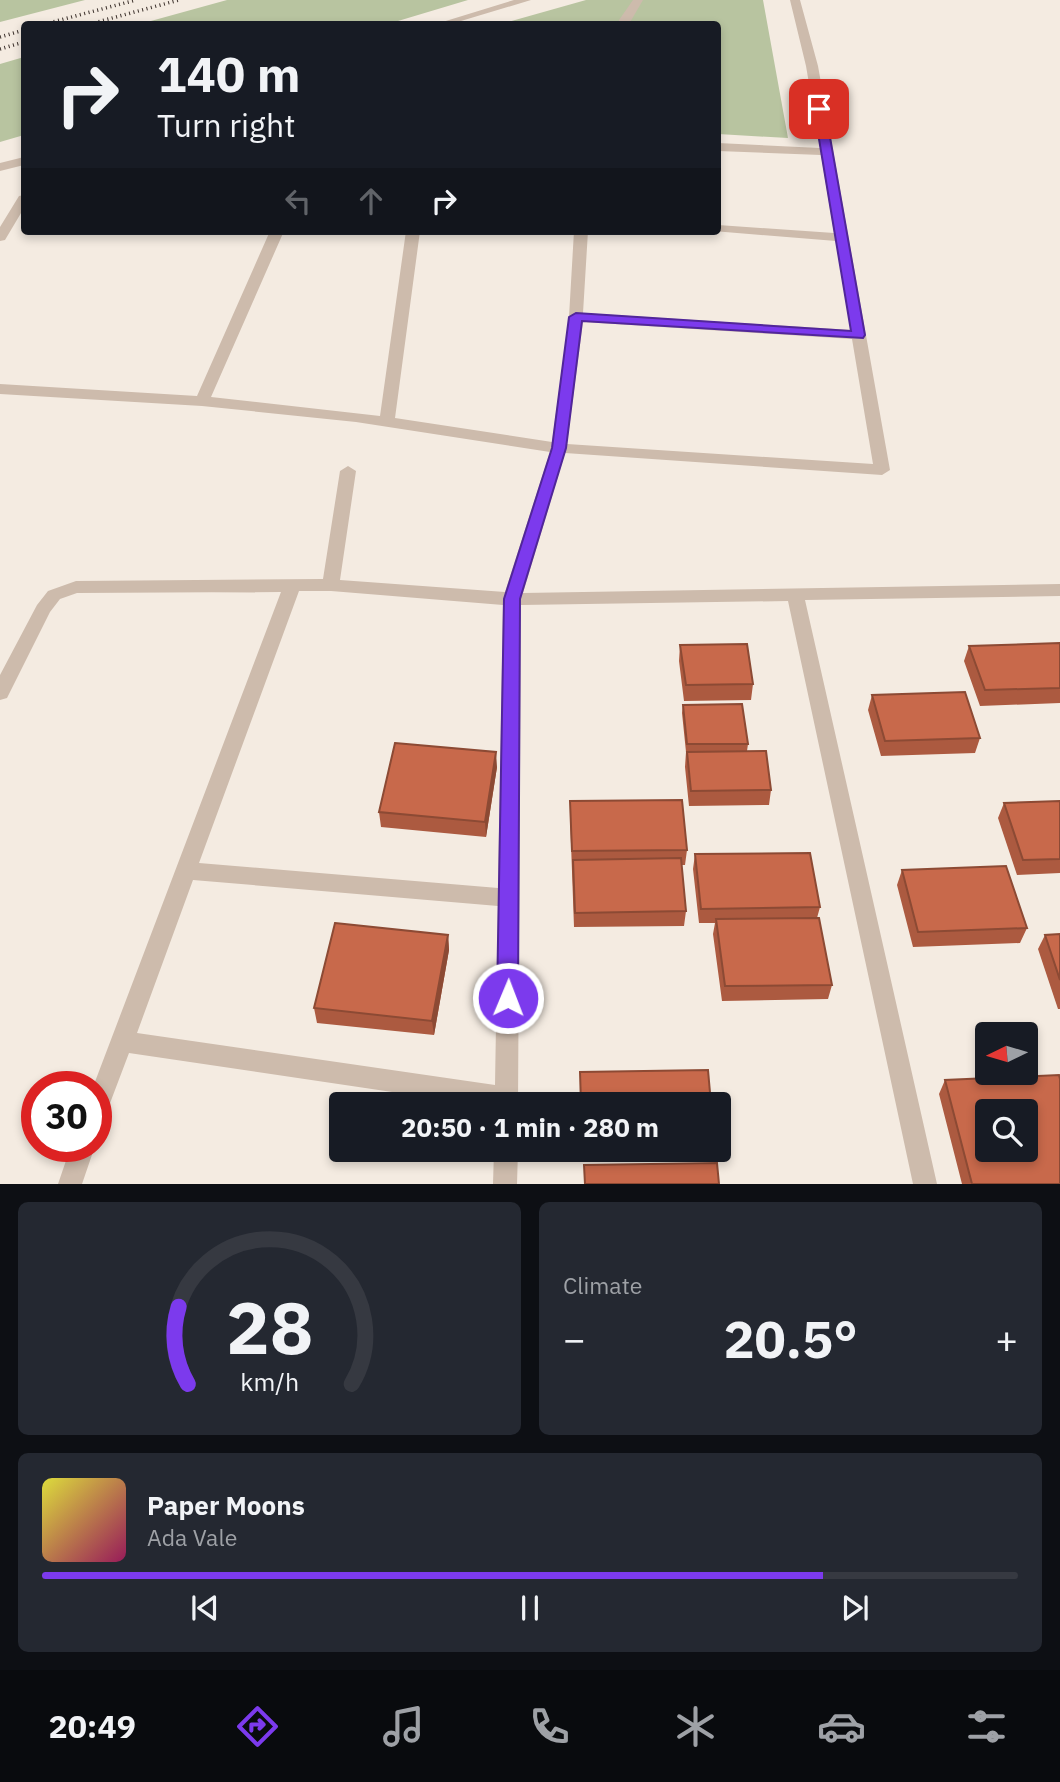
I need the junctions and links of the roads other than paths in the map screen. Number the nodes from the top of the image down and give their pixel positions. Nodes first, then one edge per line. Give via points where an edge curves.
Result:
1 (526, 0) edge
2 (638, 0) edge
3 (795, 0) edge
4 (468, 20) edge
5 (624, 21) edge
6 (721, 147) edge
7 (827, 152) junction
8 (21, 162) edge
9 (0, 167) edge
10 (21, 204) edge
11 (721, 229) edge
12 (275, 235) edge
13 (412, 235) edge
14 (581, 235) edge
15 (0, 237) edge
16 (841, 237) junction
17 (576, 317) junction
18 (859, 335) junction
19 (0, 389) edge
20 (202, 401) junction
21 (387, 424) junction
22 (559, 448) junction
23 (348, 471) dead end
24 (331, 585) junction
25 (292, 586) junction
26 (1060, 590) edge
27 (796, 594) junction
28 (512, 599) junction
29 (0, 693) edge
30 (185, 871) junction
31 (509, 898) junction
32 (122, 1041) junction
33 (111, 1071) edge
34 (448, 1092) edge
35 (506, 1092) edge
36 (78, 1162) edge
37 (506, 1162) edge
38 (70, 1184) edge
39 (505, 1184) edge
40 (925, 1184) edge

1 - 4 street
2 - 5 street
3 - 7 street
6 - 7 street
7 - 16 street
8 - 9 street
10 - 15 street
11 - 16 street
12 - 20 street
13 - 21 street
14 - 17 street
16 - 18 street
17 - 18 street
17 - 22 street
18 - 22 street via 882,470
19 - 20 street
20 - 21 street
21 - 22 street
22 - 28 street
23 - 24 street
24 - 25 street
24 - 28 street
25 - 29 street via 76,587 54,595
25 - 30 street
26 - 27 street
27 - 28 street
27 - 40 street
28 - 31 street
30 - 31 street
30 - 32 street
31 - 35 street
32 - 33 street
32 - 34 street
36 - 38 street
37 - 39 street

